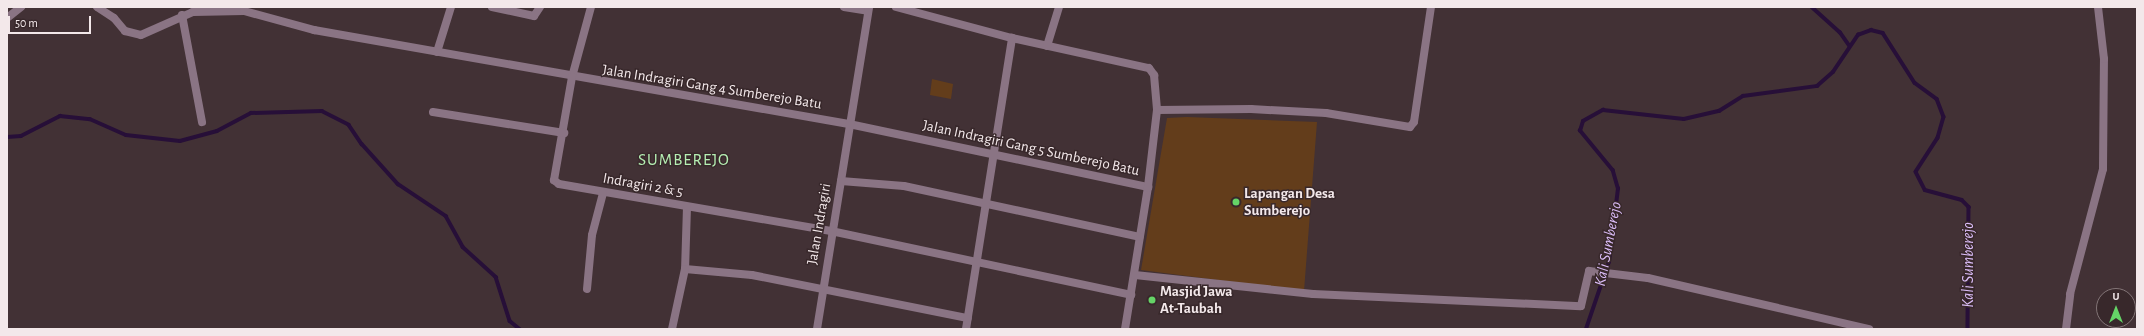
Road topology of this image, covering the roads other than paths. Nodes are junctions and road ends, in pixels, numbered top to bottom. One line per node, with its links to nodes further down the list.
1 (21, 7): 15 (street)
2 (97, 7): 14 (street)
3 (451, 7): 18 (street)
4 (492, 7): 5 (street)
5 (540, 7)
6 (590, 7): 19 (street, Indragiri 2 & 5)
7 (844, 7): 13 (street)
8 (896, 7): 16 (street)
9 (1059, 7): 17 (street)
10 (1432, 7): 20 (street)
11 (2098, 7): 45 (street)
12 (244, 9): 14 (street, Jalan Indragiri Gang 4 Sumberejo Batu); 18 (street, Jalan Indragiri Gang 4 Sumberejo Batu)
13 (868, 9): 23 (street, Jalan Indragiri)
14 (182, 15): 22 (street)
15 (7, 18)
16 (1012, 38): 17 (street); 25 (street)
17 (1047, 46): 20 (street)
18 (437, 52): 19 (street, Jalan Indragiri Gang 4 Sumberejo Batu)
19 (572, 77): 23 (street, Jalan Indragiri Gang 4 Sumberejo Batu); 24 (street, Indragiri 2 & 5)
20 (1157, 110): 27 (street)
21 (433, 112): 24 (street)
22 (202, 122)
23 (849, 124): 25 (street, Jalan Indragiri Gang 5 Sumberejo Batu); 26 (street, Jalan Indragiri)
24 (564, 133): 28 (street, Indragiri 2 & 5)
25 (992, 156): 27 (street, Jalan Indragiri Gang 5 Sumberejo Batu); 29 (street)
26 (840, 181): 29 (street); 31 (street, Jalan Indragiri)
27 (1148, 187): 32 (street, Jalan Indragiri Gang 5 Sumberejo Batu)
28 (603, 193): 30 (street, Indragiri 2 & 5); 36 (street)
29 (985, 203): 32 (street); 33 (street)
30 (687, 207): 31 (street, Indragiri 2 & 5); 34 (street)
31 (831, 231): 33 (street, Indragiri 2 & 5); 37 (street, Jalan Indragiri)
32 (1140, 238): 35 (street, Jalan Indragiri Gang 5 Sumberejo Batu)
33 (977, 265): 38 (street, Indragiri 2 & 5); 39 (street)
34 (685, 269): 37 (street); 40 (street)
35 (1135, 275): 38 (street, Jalan Indragiri Gang 5 Sumberejo Batu); 44 (street)
36 (587, 289)
37 (821, 289): 39 (street); 41 (street, Jalan Indragiri)
38 (1131, 295): 43 (street, Jalan Indragiri Gang 5 Sumberejo Batu)
39 (968, 318): 42 (street)
40 (672, 329)
41 (817, 329)
42 (966, 329)
43 (1125, 329)
44 (1870, 329)
45 (2066, 329)

